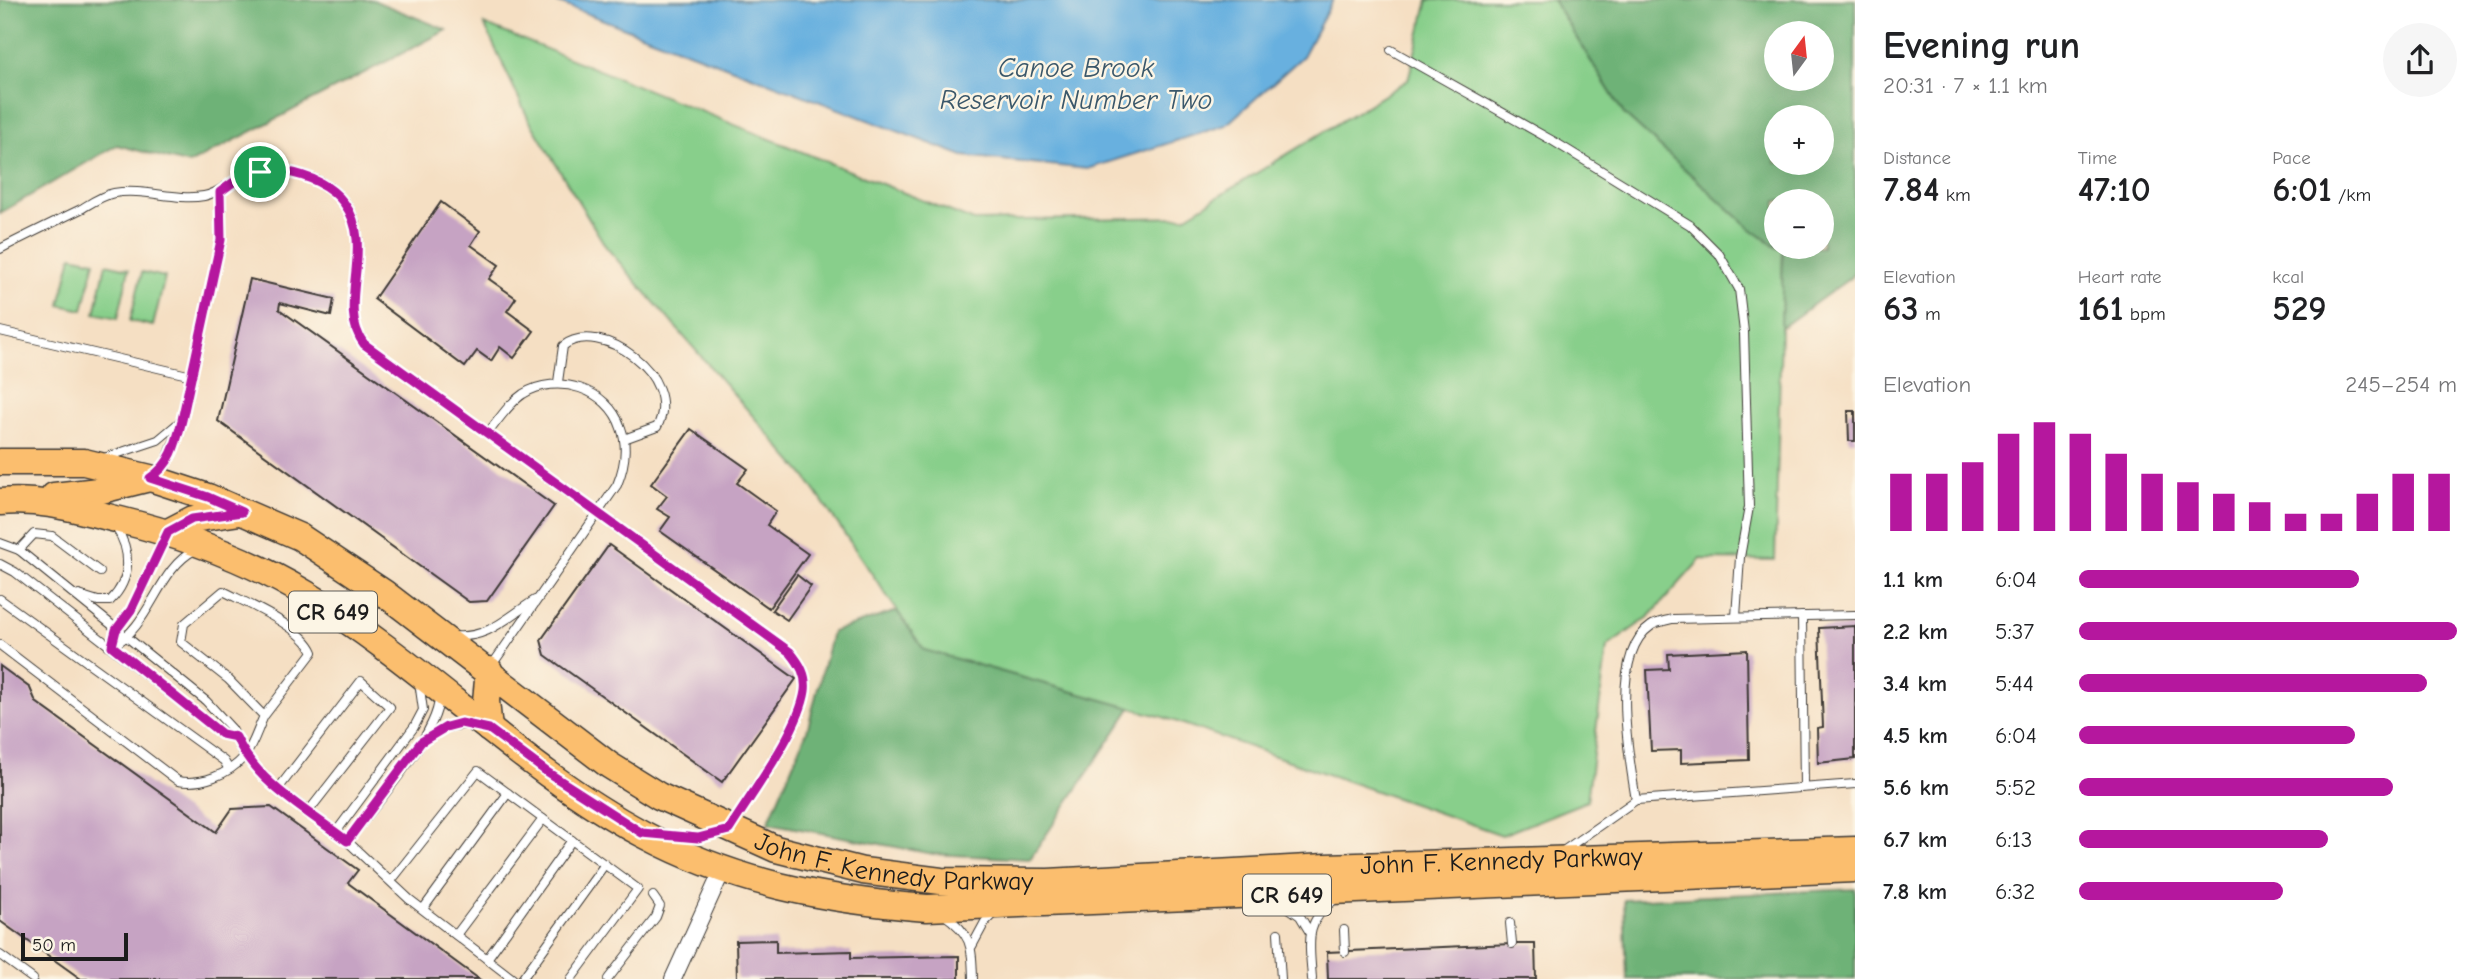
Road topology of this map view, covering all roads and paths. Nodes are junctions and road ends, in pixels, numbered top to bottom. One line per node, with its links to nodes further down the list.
1 (1391, 50): 28 (lane)
2 (220, 192): 3 (lane); 5 (lane); 8 (lane)
3 (0, 249)
4 (0, 331): 5 (lane)
5 (192, 376): 7 (lane)
6 (558, 382): 8 (lane); 9 (lane); 9 (lane)
7 (182, 420): 11 (lane); 12 (lane)
8 (487, 434): 15 (lane)
9 (624, 439): 15 (lane)
10 (0, 462): 11 (main road, John F. Kennedy Parkway / CR 649)
11 (84, 462): 12 (main road, John F. Kennedy Parkway / CR 649)
12 (150, 478): 13 (main road); 14 (main road, John F. Kennedy Parkway / CR 649)
13 (10, 501): 16 (main road, John F. Kennedy Parkway / CR 649)
14 (242, 512): 17 (main road); 30 (main road, John F. Kennedy Parkway / CR 649)
15 (597, 513): 24 (lane); 50 (lane)
16 (110, 517): 17 (main road, John F. Kennedy Parkway / CR 649); 23 (lane)
17 (168, 532): 20 (main road, John F. Kennedy Parkway / CR 649); 29 (lane)
18 (0, 542): 19 (lane)
19 (19, 550): 22 (lane); 23 (lane)
20 (217, 550): 31 (lane); 34 (main road, John F. Kennedy Parkway / CR 649)
21 (0, 564): 33 (lane)
22 (100, 572)
23 (73, 593): 29 (lane)
24 (540, 596): 30 (lane); 35 (lane)
25 (0, 599): 42 (lane)
26 (1855, 615): 27 (lane)
27 (1802, 616): 28 (lane); 44 (lane)
28 (1736, 617): 47 (lane)
29 (116, 630): 31 (lane); 33 (lane)
30 (435, 633): 35 (main road, John F. Kennedy Parkway / CR 649); 36 (main road)
31 (127, 639): 33 (lane); 39 (lane)
32 (0, 645): 42 (lane)
33 (112, 646): 39 (lane)
34 (414, 670): 36 (main road, John F. Kennedy Parkway / CR 649); 51 (lane)
35 (489, 670): 38 (main road); 50 (main road, John F. Kennedy Parkway / CR 649)
36 (439, 690): 38 (main road, John F. Kennedy Parkway / CR 649); 40 (lane)
37 (264, 716): 37 (lane); 41 (lane)
38 (489, 729): 40 (lane); 52 (main road, John F. Kennedy Parkway / CR 649)
39 (236, 737): 41 (lane)
40 (421, 742): 54 (lane)
41 (245, 756): 42 (lane); 45 (lane)
42 (228, 768)
43 (1855, 784): 44 (lane)
44 (1804, 787): 47 (lane)
45 (278, 789): 48 (lane); 48 (lane)
46 (508, 793): 49 (lane); 61 (lane); 67 (lane)
47 (1636, 800): 57 (lane)
48 (308, 812): 51 (lane)
49 (543, 819): 53 (lane); 72 (lane)
50 (729, 830): 52 (main road); 55 (main road, John F. Kennedy Parkway / CR 649)
51 (336, 832): 54 (lane)
52 (642, 833): 60 (main road, John F. Kennedy Parkway / CR 649)
53 (572, 840): 58 (lane); 77 (lane)
54 (347, 841): 61 (lane)
55 (776, 849): 57 (main road, John F. Kennedy Parkway / CR 649); 60 (main road)
56 (1855, 850): 57 (main road, John F. Kennedy Parkway / CR 649)
57 (1548, 861)
58 (605, 864): 80 (lane); 81 (lane)
59 (1855, 869): 62 (main road, John F. Kennedy Parkway / CR 649)
60 (722, 870): 66 (main road, John F. Kennedy Parkway / CR 649); 83 (street)
61 (391, 881): 67 (lane)
62 (1350, 892): 64 (main road, John F. Kennedy Parkway / CR 649); 69 (lane)
63 (653, 896): 82 (lane)
64 (1262, 896): 65 (main road, John F. Kennedy Parkway / CR 649); 69 (lane)
65 (1002, 906): 66 (main road, John F. Kennedy Parkway / CR 649); 74 (lane)
66 (935, 908): 74 (lane)
67 (423, 909): 72 (lane)
68 (1510, 923): 73 (lane)
69 (1310, 930): 86 (lane)
70 (1344, 930): 75 (lane)
71 (1278, 933): 85 (lane)
72 (456, 935): 77 (lane)
73 (1511, 944)
74 (972, 946): 84 (lane)
75 (1345, 952)
76 (0, 955): 78 (lane)
77 (487, 959): 79 (lane)
78 (33, 979)
79 (513, 979)
80 (522, 979)
81 (571, 979)
82 (608, 979)
83 (673, 979)
84 (973, 979)
85 (1281, 979)
86 (1312, 979)

